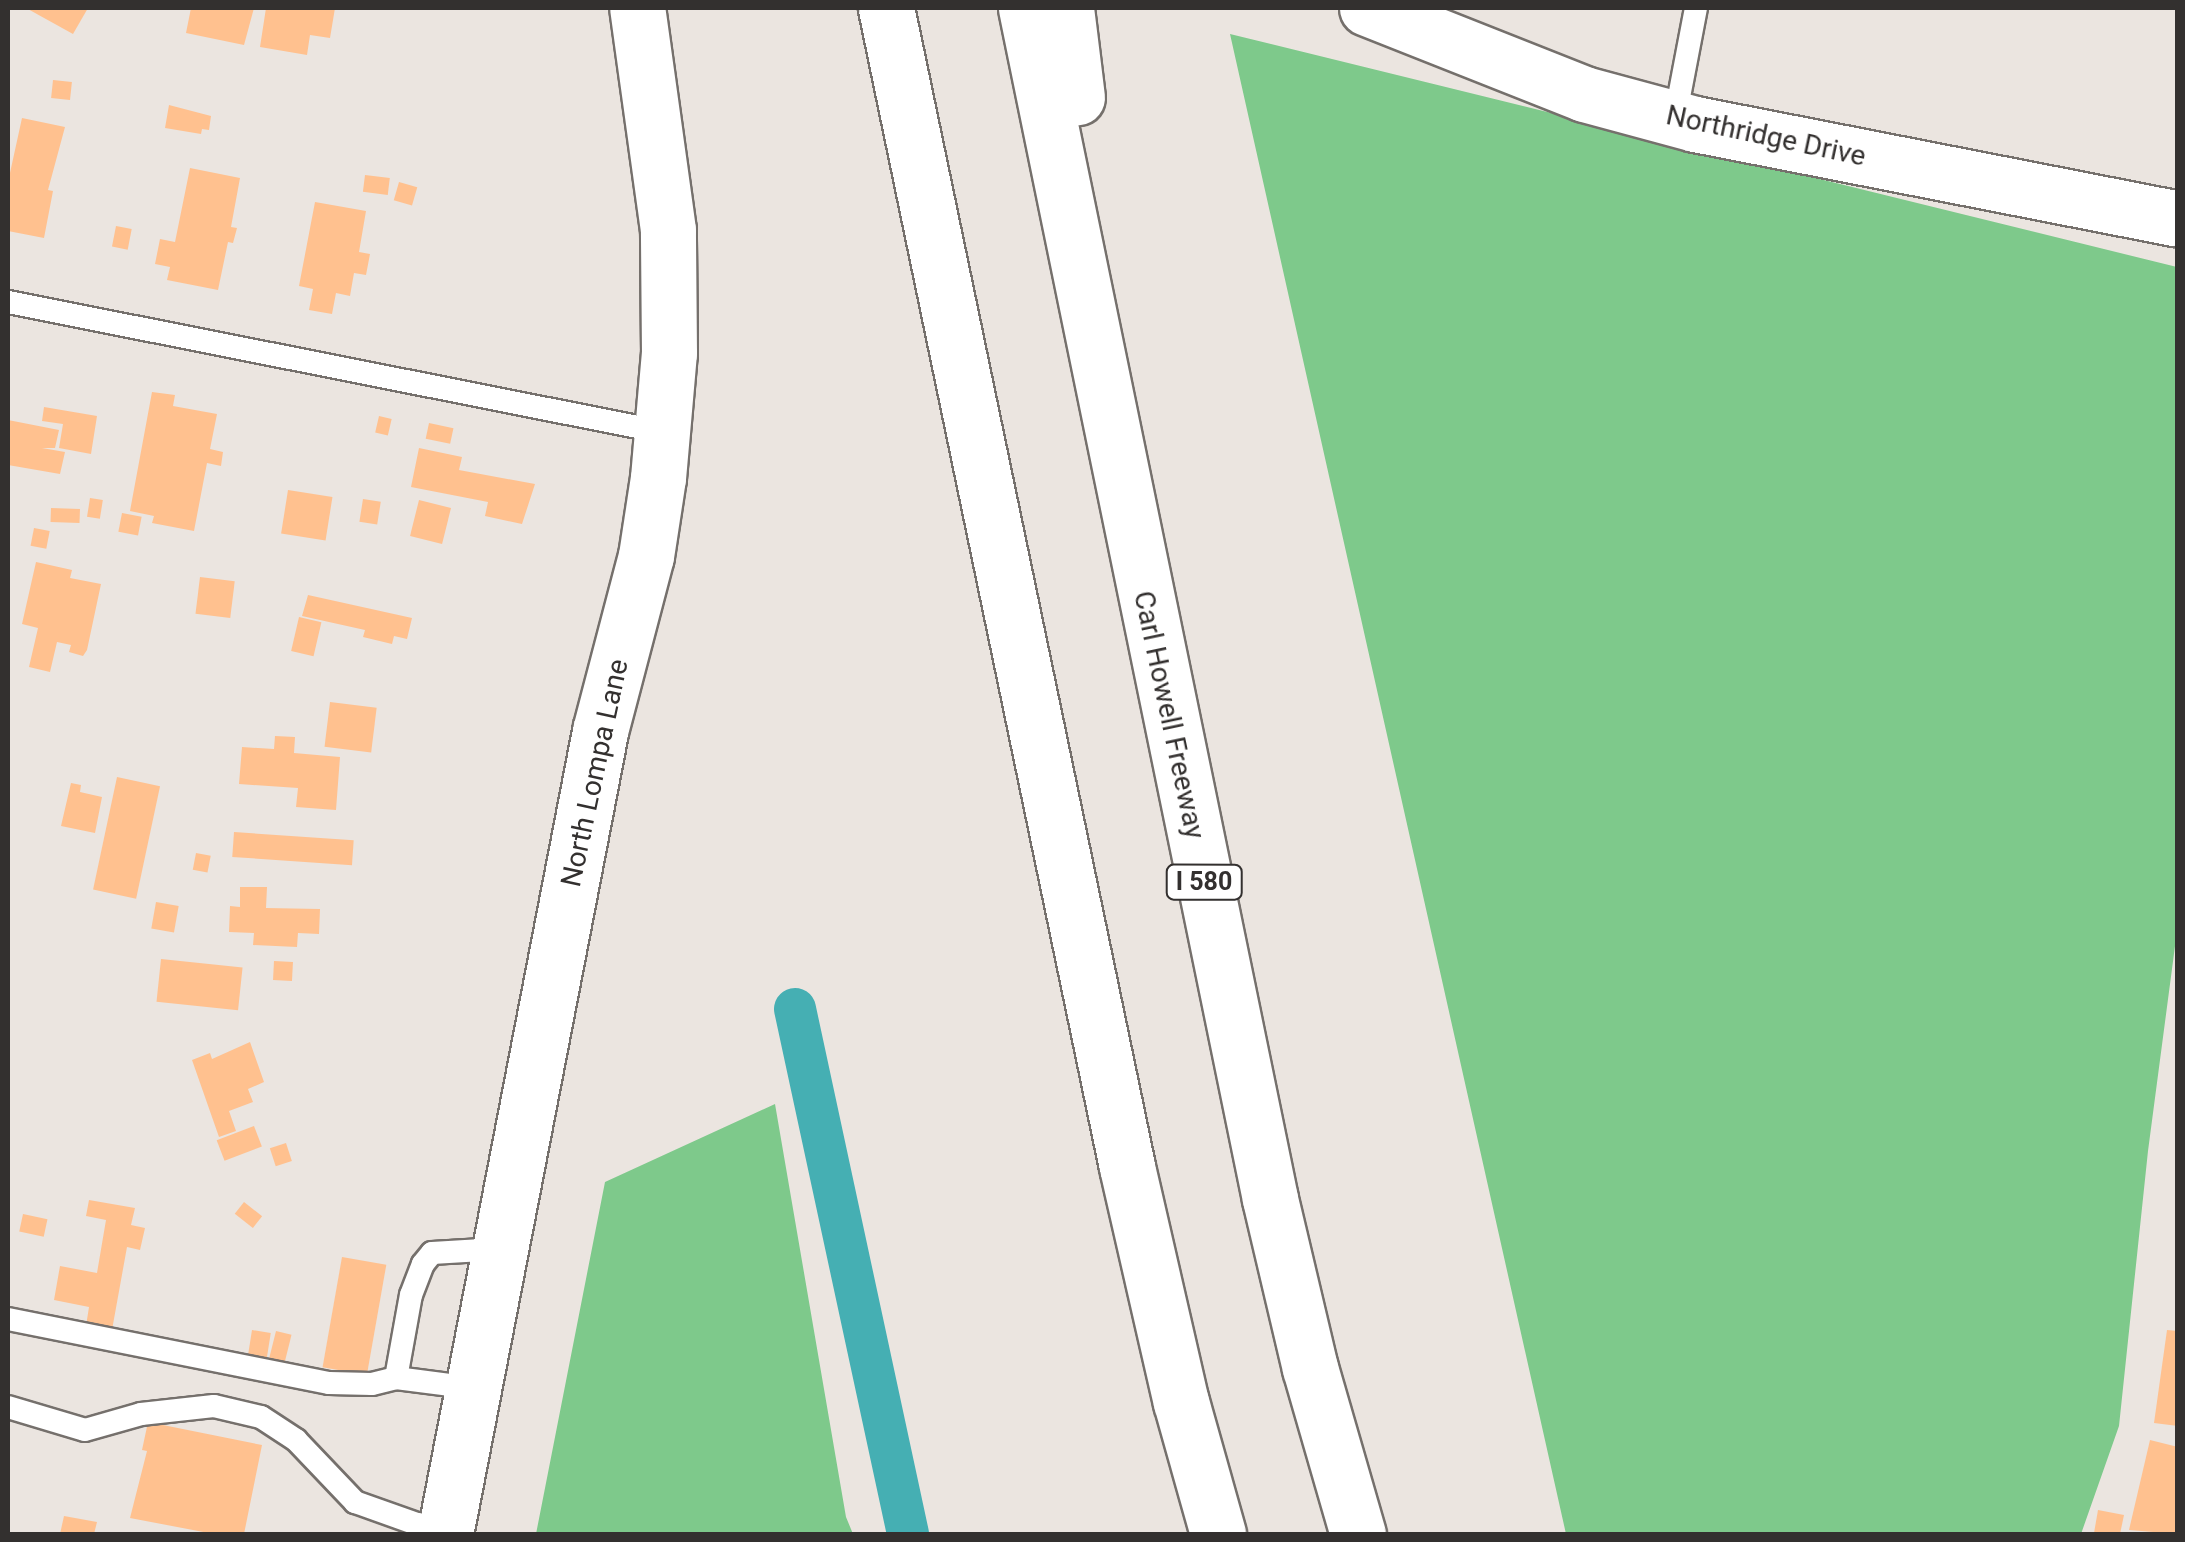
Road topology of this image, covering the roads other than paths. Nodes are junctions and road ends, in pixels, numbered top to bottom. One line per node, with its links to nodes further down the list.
1 (637, 8): 11 (main road, North Lompa Lane)
2 (1026, 8): 7 (main road)
3 (1066, 8): 7 (main road)
4 (1367, 8): 8 (main road, Northridge Drive)
5 (1696, 8): 8 (lane)
6 (892, 34): 18 (main road)
7 (1060, 92): 19 (main road, Carl Howell Freeway / I 580)
8 (1675, 118): 9 (main road, Northridge Drive)
9 (2178, 219)
10 (8, 302): 11 (lane)
11 (663, 432): 12 (main road, North Lompa Lane)
12 (499, 1249): 14 (lane); 15 (main road, North Lompa Lane)
13 (8, 1319): 14 (lane)
14 (396, 1378): 15 (lane)
15 (474, 1388): 17 (main road, North Lompa Lane)
16 (8, 1407): 17 (lane)
17 (445, 1531)
18 (1218, 1534)
19 (1358, 1534)

